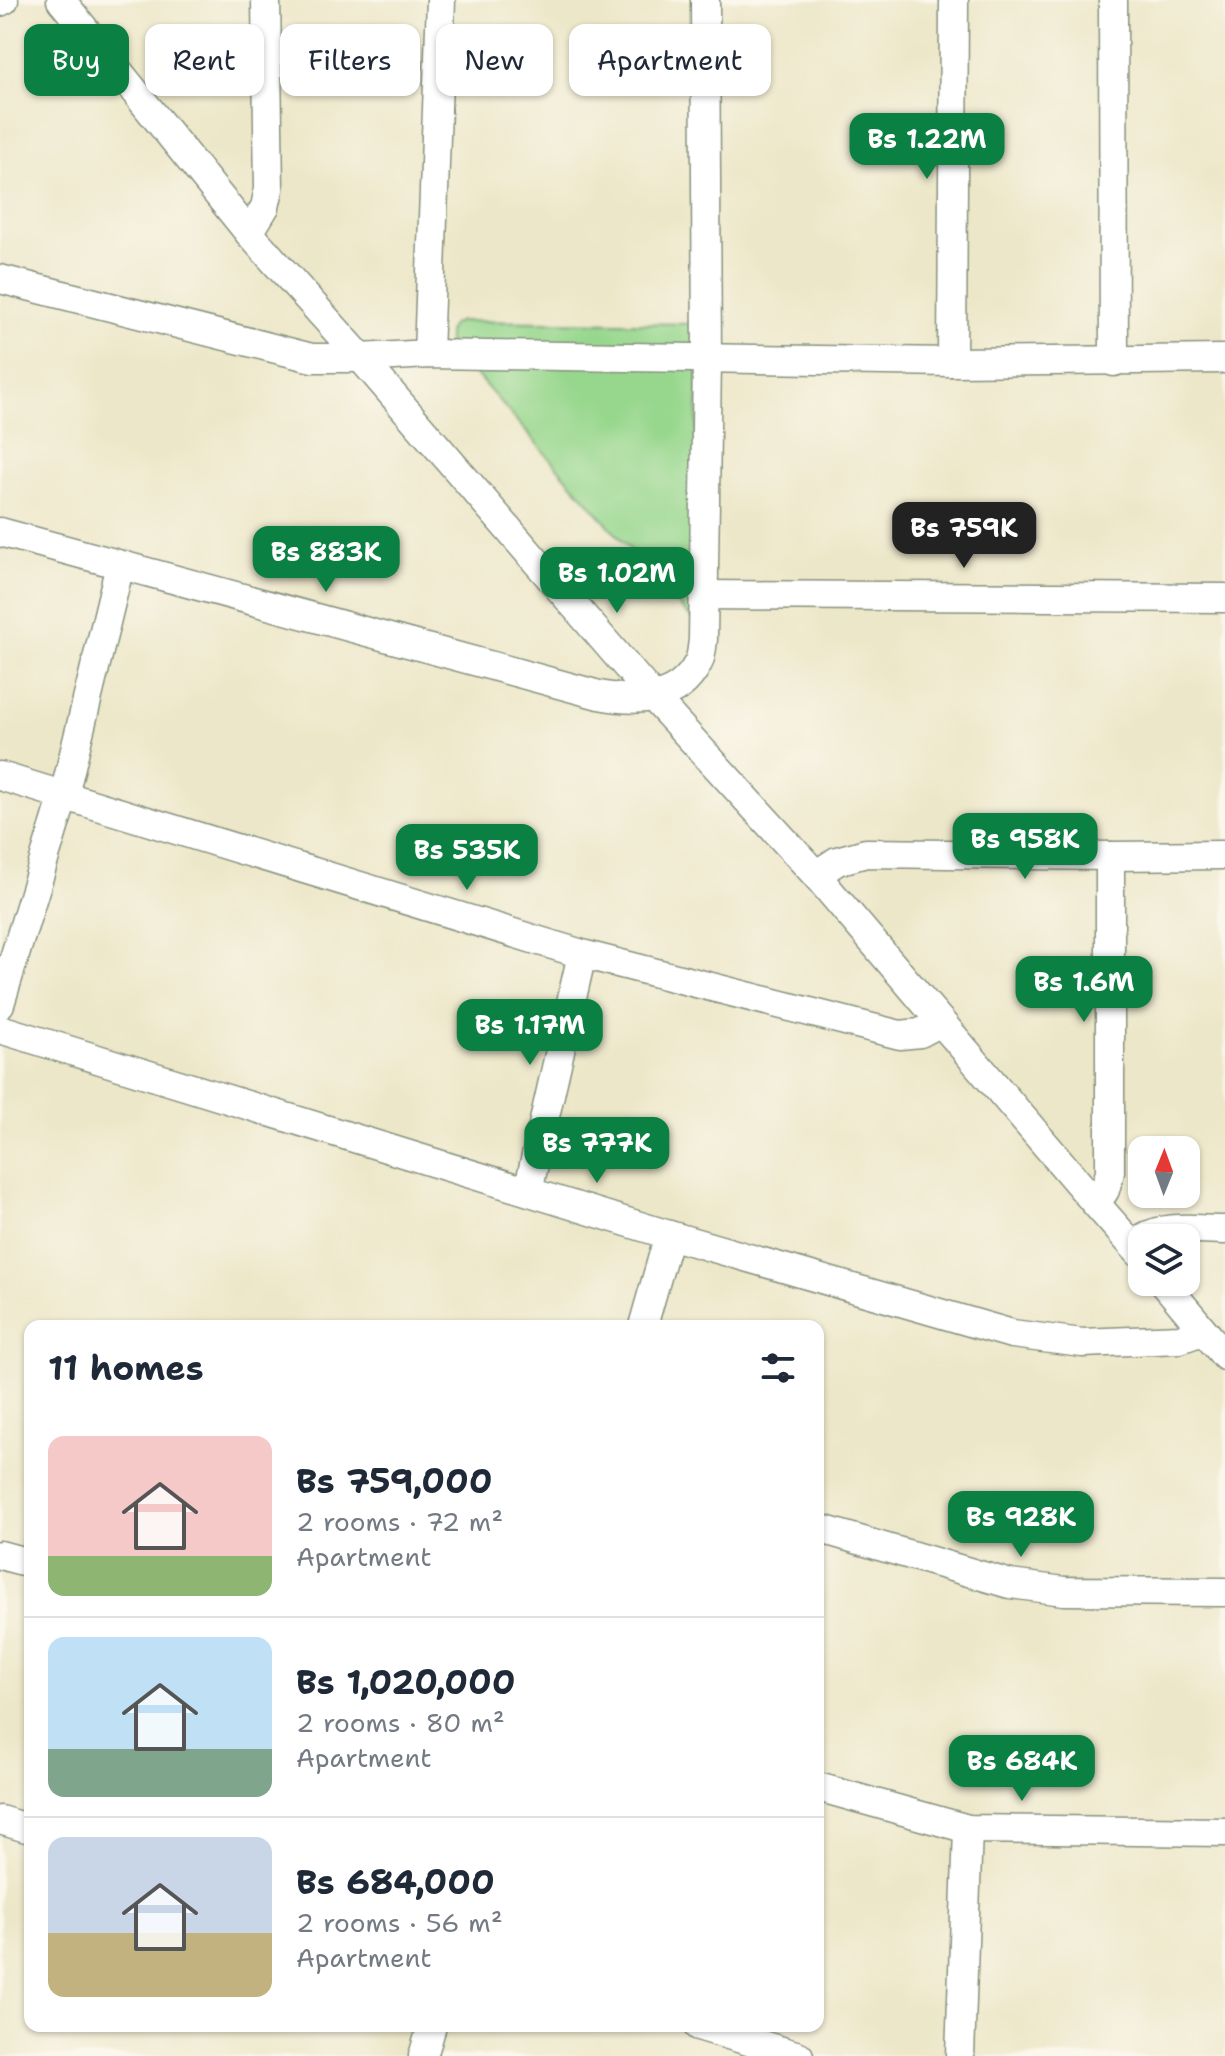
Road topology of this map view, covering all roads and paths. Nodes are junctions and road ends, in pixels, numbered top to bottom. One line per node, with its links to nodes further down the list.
1 (61, 0): 7 (street)
2 (266, 0): 7 (street)
3 (441, 0): 9 (street)
4 (705, 0): 11 (street)
5 (954, 0): 13 (street)
6 (1113, 0): 14 (street)
7 (249, 233): 10 (street)
8 (0, 279): 10 (street)
9 (428, 354): 10 (street); 11 (street)
10 (361, 358): 19 (street)
11 (707, 359): 13 (street); 17 (street)
12 (1225, 359): 14 (street)
13 (952, 362): 14 (street)
14 (1114, 362)
15 (0, 532): 16 (street)
16 (120, 565): 19 (street); 21 (street)
17 (703, 595): 18 (street); 19 (street)
18 (1225, 598)
19 (653, 697): 24 (street)
20 (0, 776): 21 (street)
21 (64, 795): 25 (street); 26 (street)
22 (1225, 855): 23 (street)
23 (1110, 856): 24 (street); 30 (street)
24 (816, 875): 27 (street)
25 (582, 954): 27 (street); 29 (street)
26 (0, 1004)
27 (941, 1022): 30 (street)
28 (0, 1029): 29 (street)
29 (528, 1191): 34 (street)
30 (1096, 1204): 33 (street)
31 (1200, 1230): 32 (street)
32 (1225, 1230)
33 (1128, 1233)
34 (669, 1235): 36 (street); 37 (street)
35 (1174, 1296): 37 (street)
36 (645, 1320)
37 (1202, 1331): 38 (street)
38 (1225, 1356)
39 (824, 1530): 42 (street)
40 (0, 1555): 41 (street)
41 (24, 1561)
42 (1225, 1592)
43 (824, 1789): 46 (street)
44 (0, 1820): 45 (street)
45 (24, 1827)
46 (968, 1829): 47 (street); 52 (street)
47 (1225, 1832)
48 (430, 2032): 50 (street)
49 (718, 2032): 51 (street)
50 (423, 2056)
51 (799, 2056)
52 (960, 2056)

